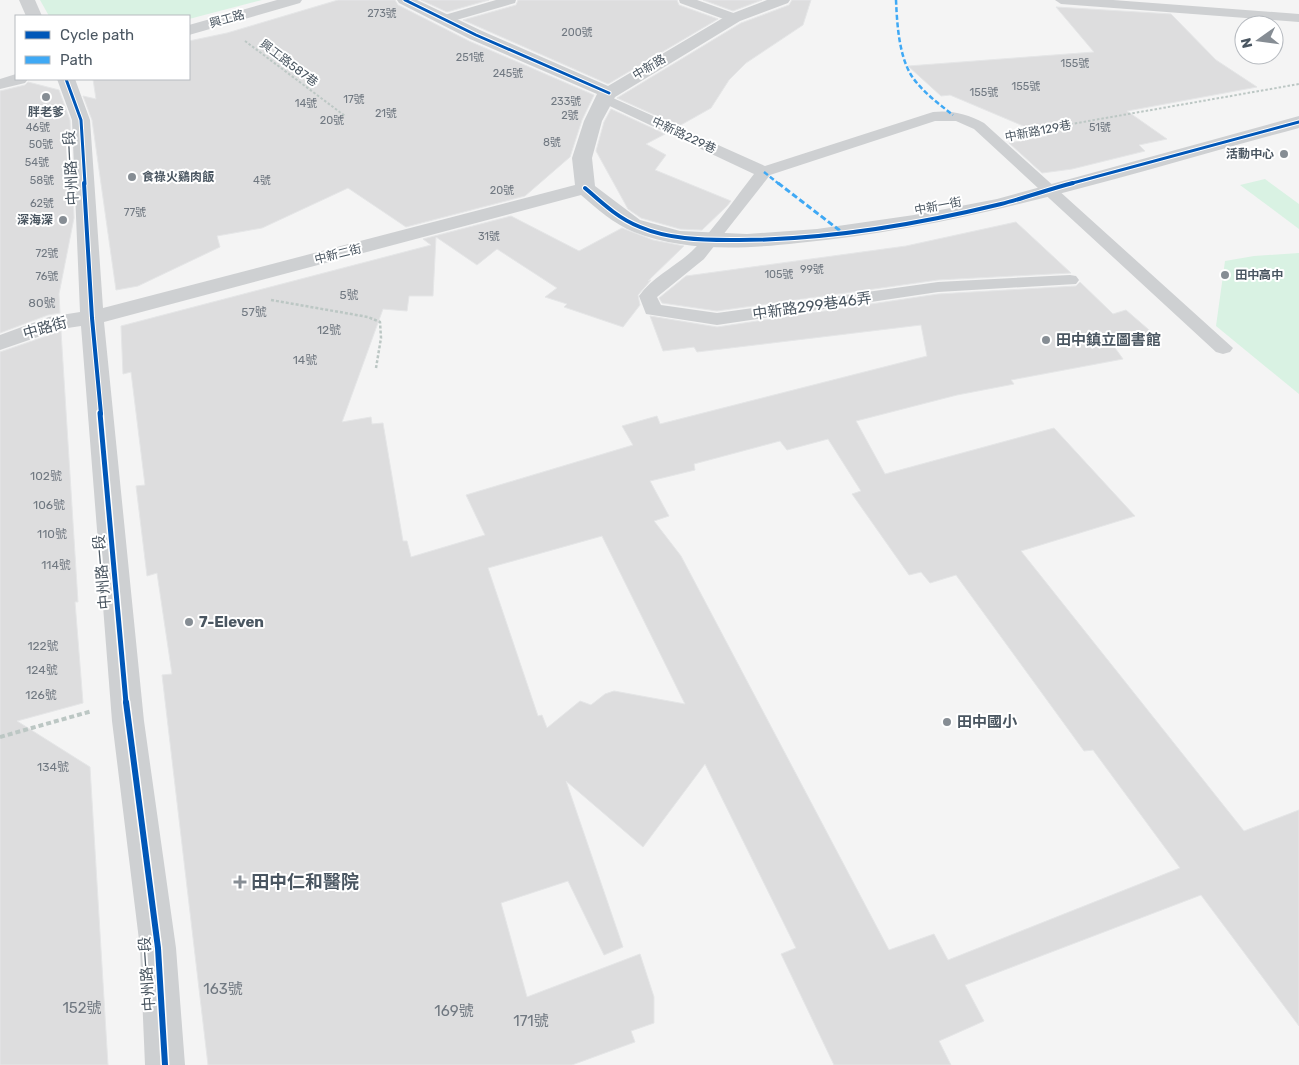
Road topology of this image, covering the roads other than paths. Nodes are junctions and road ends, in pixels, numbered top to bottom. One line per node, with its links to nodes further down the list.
1 (26, 0): 8 (street)
2 (294, 0): 12 (street, 興工路)
3 (405, 0): 11 (street)
4 (510, 0): 11 (lane)
5 (685, 0): 9 (lane)
6 (782, 0): 9 (street, 中新路)
7 (1061, 0): 10 (lane)
8 (34, 15)
9 (734, 18): 16 (street, 中新路)
10 (1299, 18)
11 (446, 19): 16 (street)
12 (190, 30)
13 (15, 80): 15 (street)
14 (66, 80): 23 (street, 中州路一段)
15 (0, 84)
16 (606, 96): 18 (lane, 中新路229巷); 19 (street)
17 (1299, 122): 20 (street, 中新一街)
18 (764, 172): 20 (lane, 中新路129巷); 21 (lane)
19 (585, 188): 21 (street, 中新一街); 23 (street, 中新二街)
20 (1050, 190): 21 (street, 中新一街); 25 (lane, 中新路129巷)
21 (710, 240): 22 (lane, 中新路299巷46弄)
22 (1070, 280)
23 (92, 318): 24 (street, 中路街); 26 (street, 中州路一段)
24 (0, 343)
25 (1223, 348)
26 (164, 1065)

